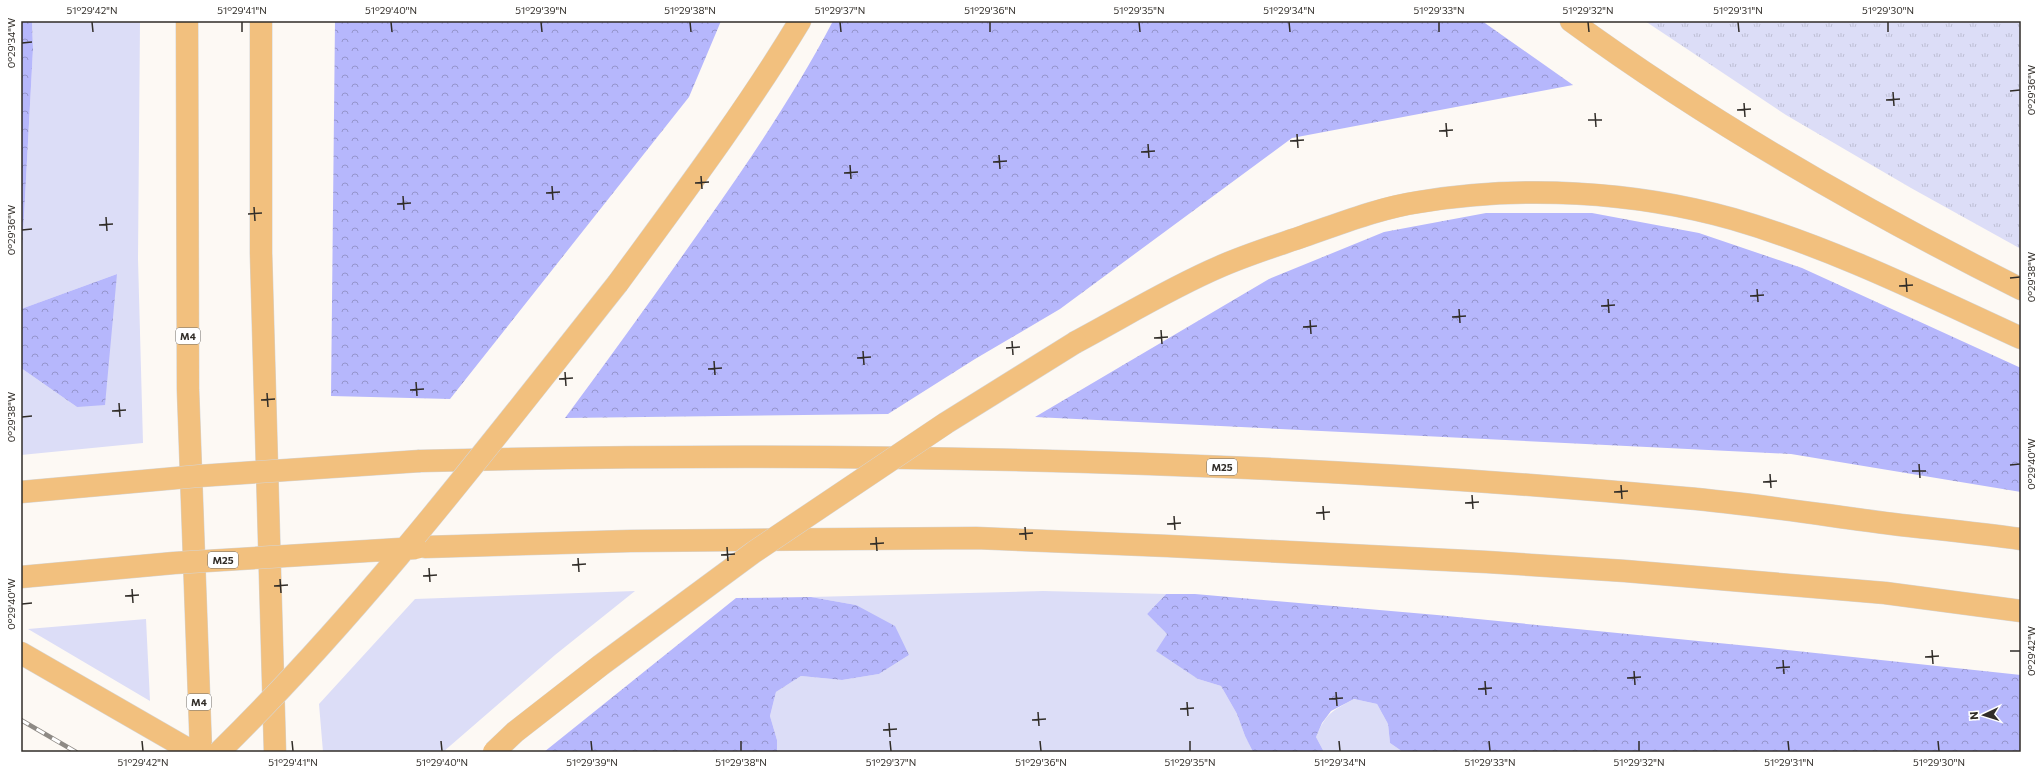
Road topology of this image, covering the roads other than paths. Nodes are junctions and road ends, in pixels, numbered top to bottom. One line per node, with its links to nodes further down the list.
1 (187, 21): 13 (highway, M4)
2 (261, 21): 15 (highway)
3 (800, 21): 14 (highway, bridge)
4 (1571, 21): 5 (highway)
5 (2021, 289)
6 (2021, 338): 16 (highway, bridge)
7 (21, 492): 8 (highway, M25, bridge)
8 (2021, 539)
9 (21, 577): 10 (highway, M25, bridge)
10 (2021, 611)
11 (21, 653): 12 (highway)
12 (193, 752)
13 (201, 752)
14 (219, 752)
15 (275, 752)
16 (494, 752)

